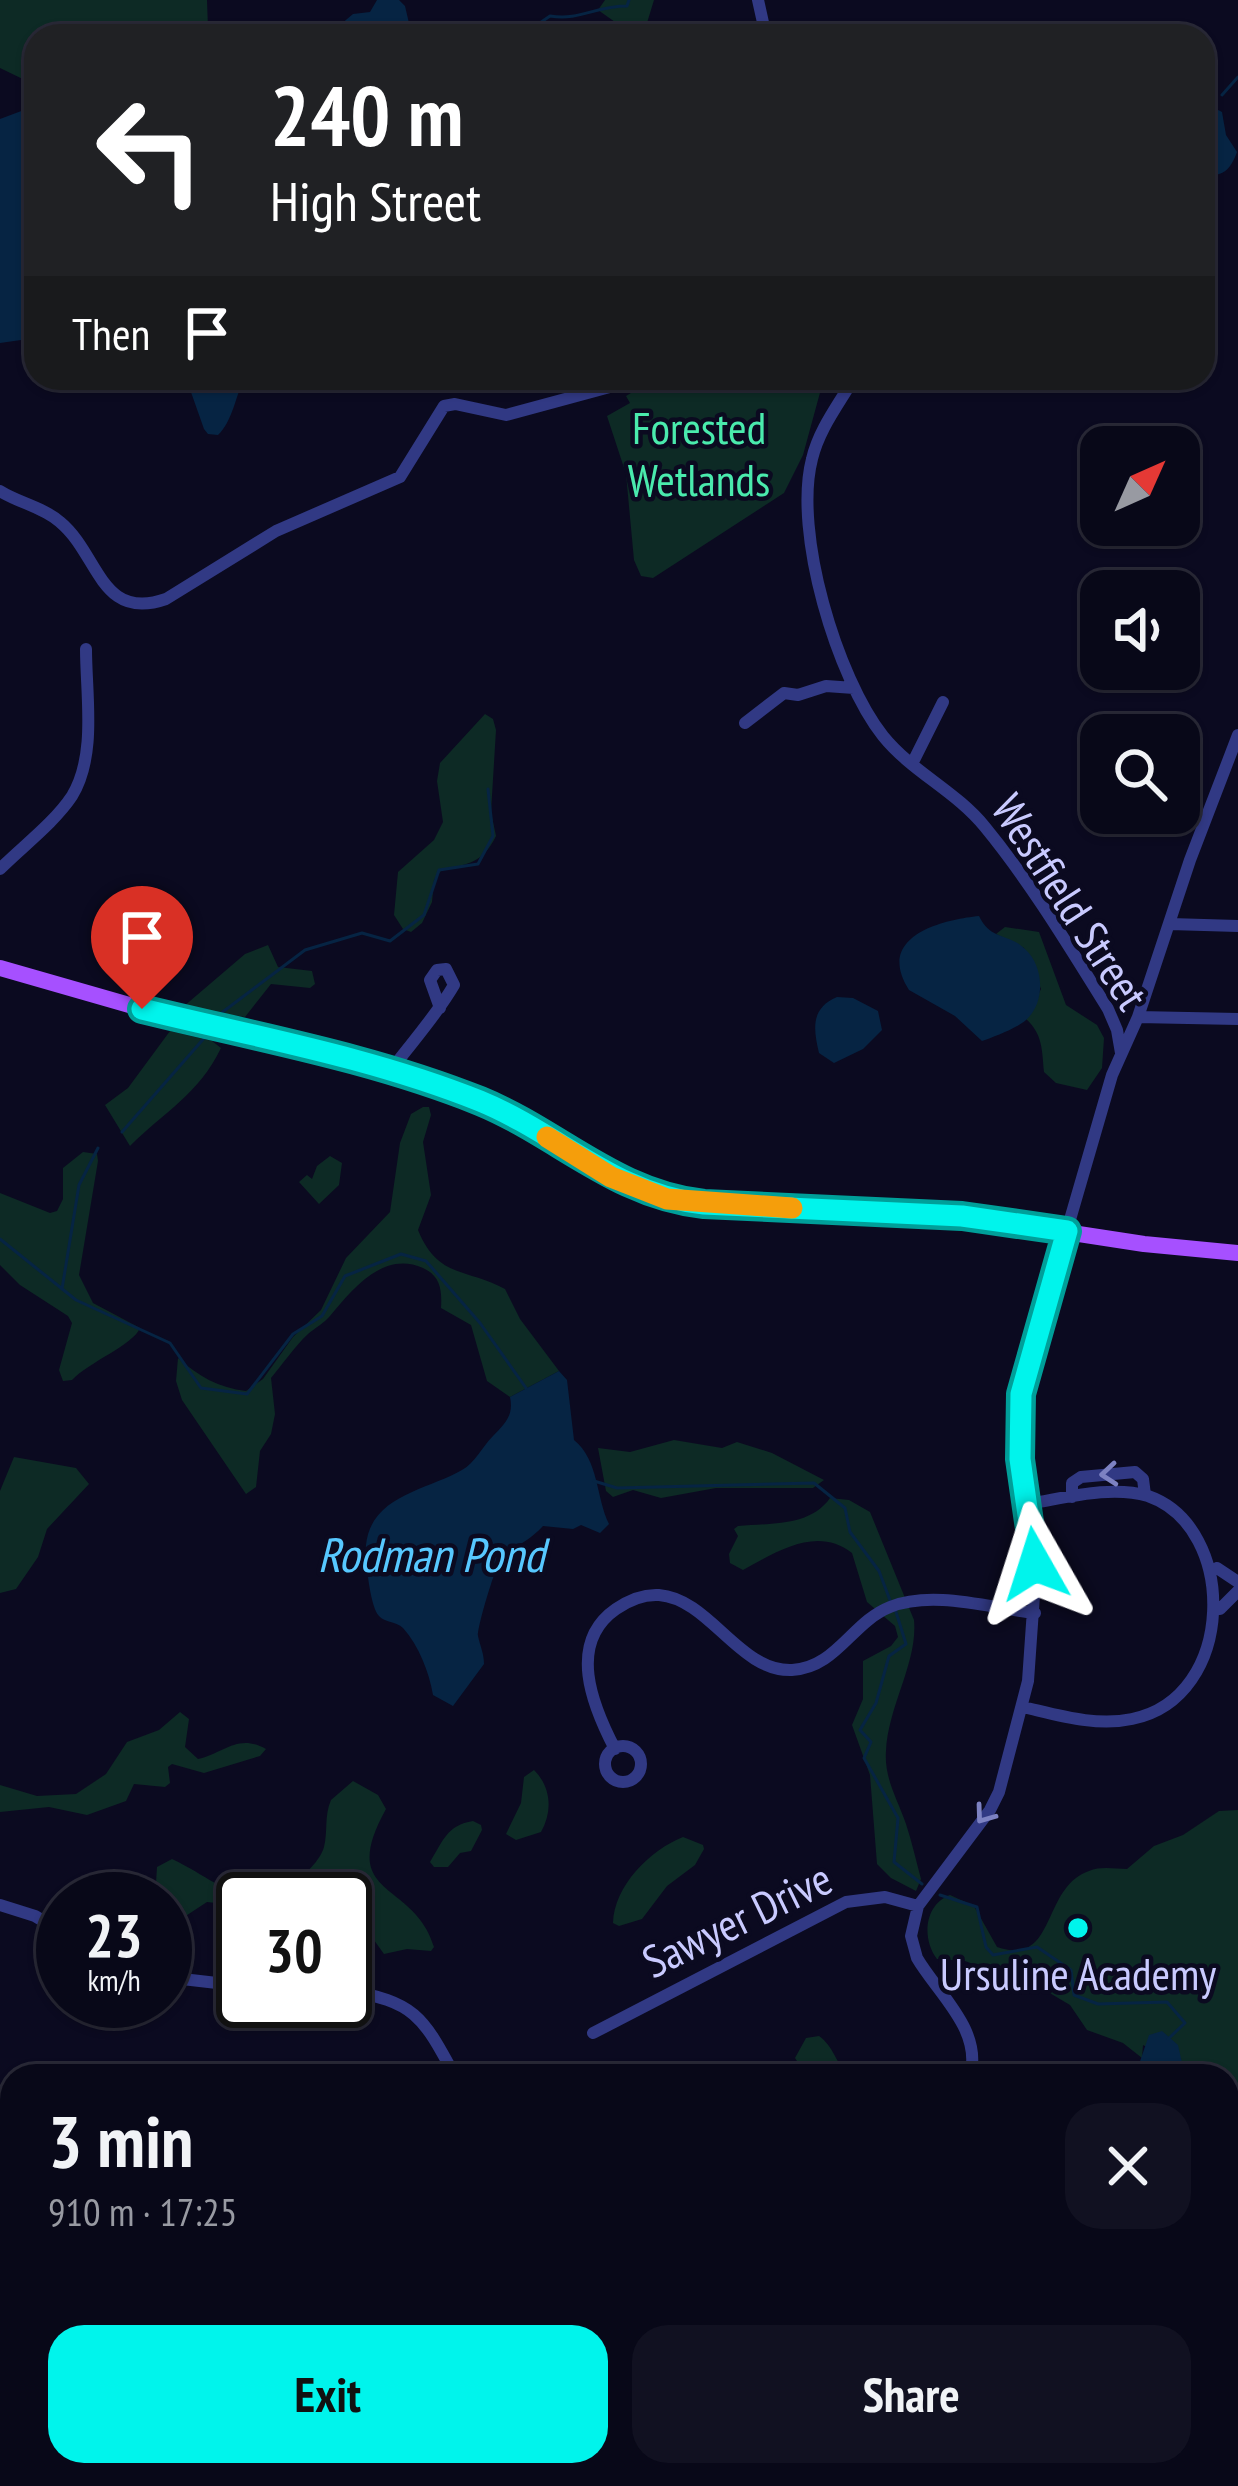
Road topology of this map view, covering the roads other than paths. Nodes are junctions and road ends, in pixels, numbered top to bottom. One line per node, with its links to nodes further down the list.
1 (600, 390): 3 (street)
2 (848, 390): 5 (street, Westfield Street)
3 (0, 491)
4 (86, 649): 10 (street)
5 (854, 688): 7 (street); 9 (street, Westfield Street)
6 (943, 702): 9 (street)
7 (745, 723)
8 (1238, 735): 11 (street)
9 (911, 764): 19 (street, Westfield Street)
10 (0, 869)
11 (1170, 924): 12 (street); 17 (street)
12 (1238, 926)
13 (0, 957): 15 (main road)
14 (0, 968): 15 (main road)
15 (79, 989): 20 (main road)
16 (440, 1008): 20 (street)
17 (1138, 1017): 18 (street); 19 (street)
18 (1238, 1019)
19 (1121, 1054): 21 (street, Westfield Street)
20 (391, 1070): 21 (main road)
21 (1067, 1231): 22 (main road); 23 (street, Westfield Street)
22 (1238, 1253)
23 (1028, 1504): 24 (street); 27 (street)
24 (1216, 1567): 25 (street); 26 (street)
25 (1238, 1586): 26 (street)
26 (1219, 1610): 28 (street)
27 (1035, 1613): 28 (street); 29 (street)
28 (1022, 1706): 31 (street, one-way to 31)
29 (615, 1749)
30 (0, 1905): 32 (street)
31 (918, 1906): 34 (street, Sawyer Drive); 36 (street)
32 (36, 1917)
33 (372, 1995): 35 (street)
34 (593, 2033)
35 (447, 2064)
36 (972, 2064)

